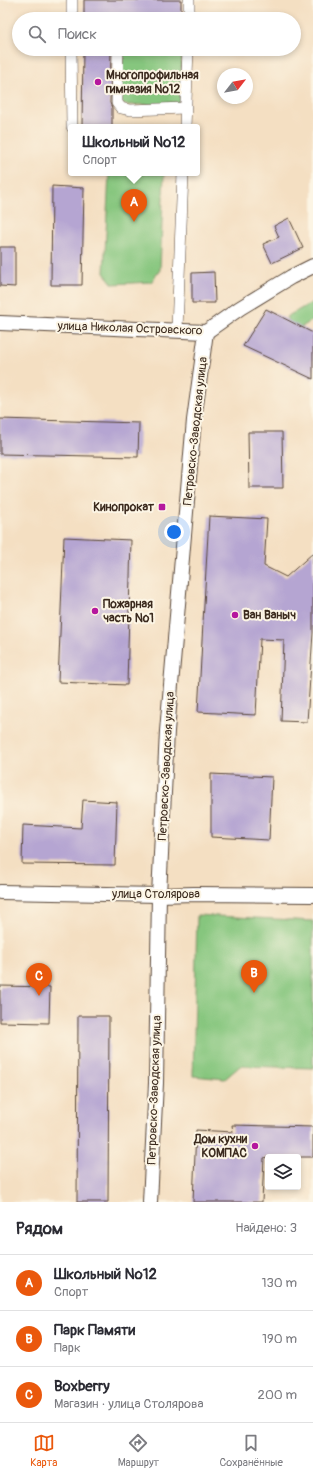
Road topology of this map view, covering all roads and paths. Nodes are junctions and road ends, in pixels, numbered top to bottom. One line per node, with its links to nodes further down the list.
1 (72, 0): 3 (street)
2 (189, 0): 4 (street)
3 (72, 12)
4 (189, 12)
5 (71, 56): 9 (street)
6 (118, 56): 8 (street)
7 (188, 56): 8 (street)
8 (186, 108): 10 (street)
9 (72, 124)
10 (185, 124)
11 (183, 176): 14 (street)
12 (313, 266): 15 (street, улица Николая Островского)
13 (0, 323): 14 (street, улица Николая Островского)
14 (177, 330): 15 (street, улица Николая Островского)
15 (206, 332): 17 (street, Петровско-Заводская улица)
16 (0, 892): 17 (street, улица Столярова)
17 (159, 895): 18 (street, улица Столярова); 19 (street, Петровско-Заводская улица)
18 (313, 895)
19 (150, 1202)

